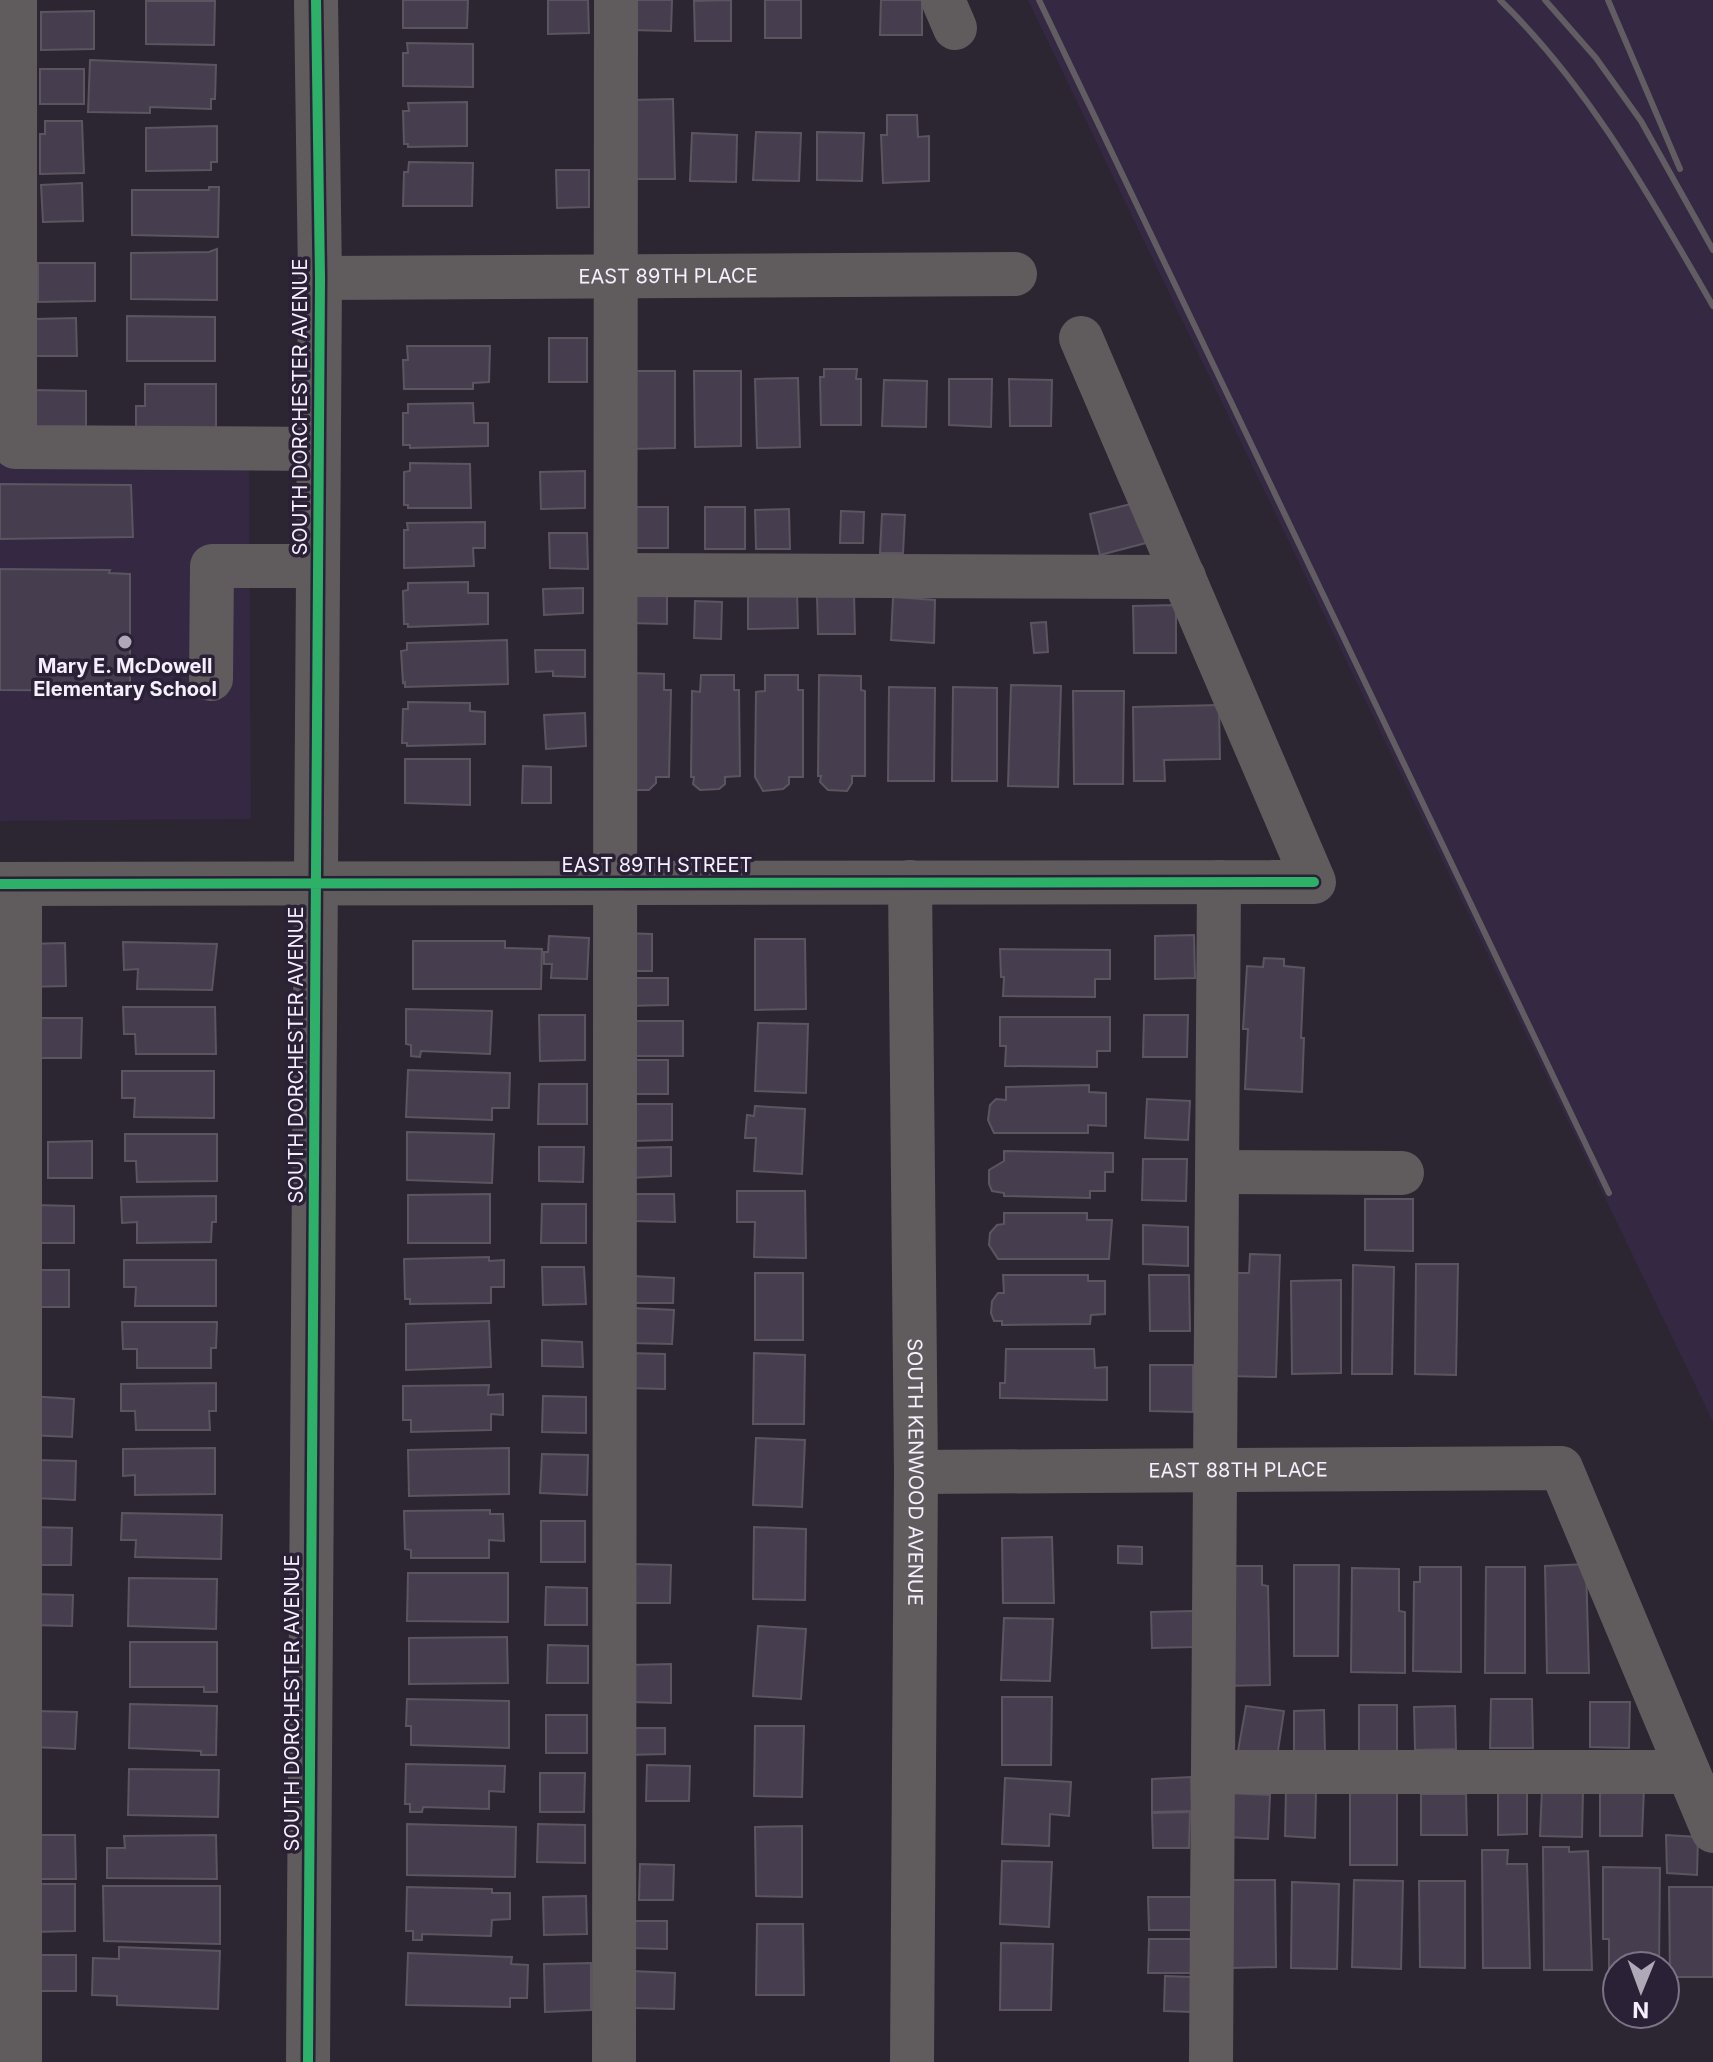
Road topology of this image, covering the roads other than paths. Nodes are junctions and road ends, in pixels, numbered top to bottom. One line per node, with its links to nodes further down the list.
1 (15, 0): 8 (street)
2 (316, 0): 6 (street, SOUTH DORCHESTER AVENUE)
3 (616, 0): 5 (street)
4 (1015, 274): 5 (street, EAST 89TH PLACE)
5 (617, 275): 6 (street, EAST 89TH PLACE); 10 (street)
6 (320, 278): 8 (street, SOUTH DORCHESTER AVENUE)
7 (1081, 338): 11 (street)
8 (318, 449): 9 (street, SOUTH DORCHESTER AVENUE)
9 (317, 566): 12 (street); 15 (street, SOUTH DORCHESTER AVENUE)
10 (616, 575): 11 (street); 16 (street)
11 (1184, 577): 14 (street, EAST 89TH STREET)
12 (211, 679)
13 (910, 882): 14 (street, EAST 89TH STREET); 16 (street, EAST 89TH STREET); 21 (street, SOUTH KENWOOD AVENUE)
14 (1219, 882): 18 (street)
15 (314, 883): 16 (street, EAST 89TH STREET); 17 (street, EAST 89TH STREET); 26 (street, SOUTH DORCHESTER AVENUE)
16 (614, 883): 27 (street)
17 (10, 884): 25 (street)
18 (1217, 1172): 19 (street); 20 (street)
19 (1402, 1173)
20 (1215, 1470): 21 (street, EAST 88TH PLACE); 22 (street); 23 (street, EAST 88TH PLACE)
21 (916, 1472): 28 (street, SOUTH KENWOOD AVENUE)
22 (1213, 1772): 23 (street); 29 (street)
23 (1688, 1772): 24 (street)
24 (1713, 1831)
25 (20, 2062)
26 (308, 2062)
27 (614, 2062)
28 (912, 2062)
29 (1211, 2062)

